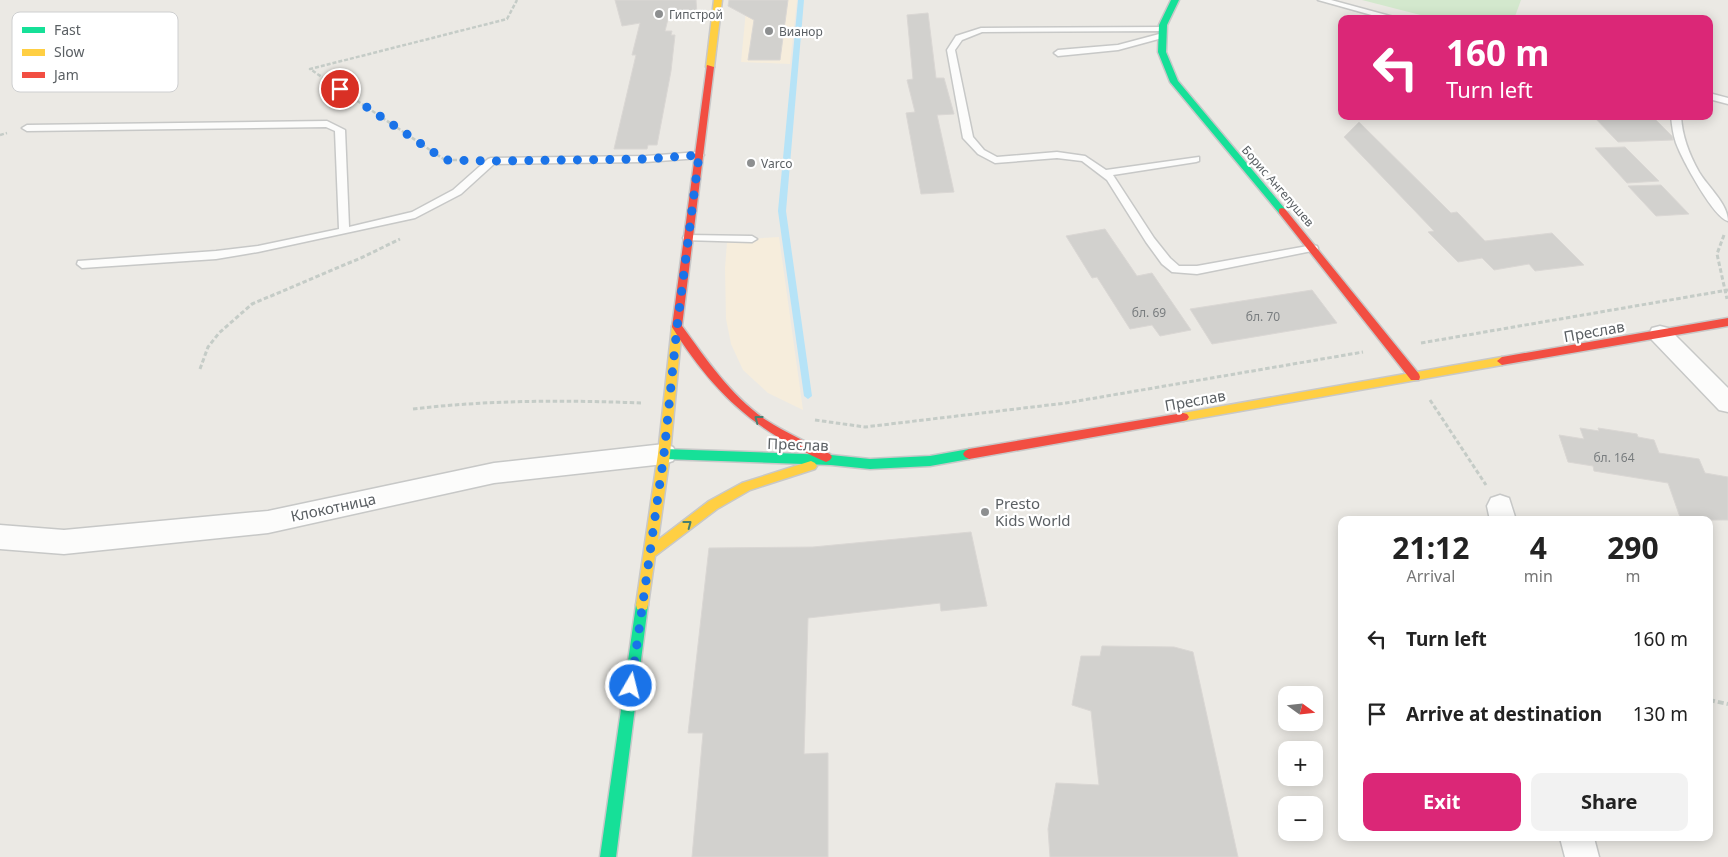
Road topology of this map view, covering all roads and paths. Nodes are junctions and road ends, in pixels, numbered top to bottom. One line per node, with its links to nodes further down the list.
1 (517, 0): 14 (path)
2 (718, 0): 12 (street)
3 (1175, 0): 6 (street, Борис Ангелушев)
4 (1322, 0): 5 (lane)
5 (1381, 15)
6 (1163, 32): 7 (lane); 15 (lane); 22 (street, Борис Ангелушев)
7 (1058, 54)
8 (1713, 97): 9 (lane)
9 (1728, 101)
10 (1677, 120): 16 (lane)
11 (27, 128): 17 (lane)
12 (699, 155): 14 (lane); 20 (street)
13 (1196, 159): 15 (lane)
14 (491, 161): 17 (lane)
15 (1103, 173): 22 (lane)
16 (1728, 218)
17 (344, 231): 23 (lane)
18 (1724, 234): 24 (path)
19 (402, 237): 30 (path)
20 (688, 238): 21 (lane); 27 (street)
21 (752, 239)
22 (1313, 248): 29 (street, Борис Ангелушев)
23 (82, 264)
24 (1726, 290): 25 (path); 29 (path)
25 (1728, 305)
26 (1728, 322): 28 (street, Преслав)
27 (677, 327): 33 (street); 37 (street, one-way to 27)
28 (1660, 334): 31 (street, Преслав); 32 (street)
29 (1391, 348): 31 (street, Борис Ангелушев); 35 (path)
30 (200, 369)
31 (1415, 377): 37 (street, Преслав); 38 (path)
32 (1728, 403)
33 (669, 404): 34 (path); 36 (street)
34 (413, 409)
35 (811, 419)
36 (664, 454): 37 (street, Преслав); 39 (street, Клокотница); 40 (street)
37 (831, 460): 40 (street, one-way to 37)
38 (1501, 513)
39 (0, 537)
40 (649, 554): 44 (street)
41 (1713, 701): 42 (path)
42 (1728, 704)
43 (1578, 841): 45 (street)
44 (608, 857)
45 (1582, 857)

